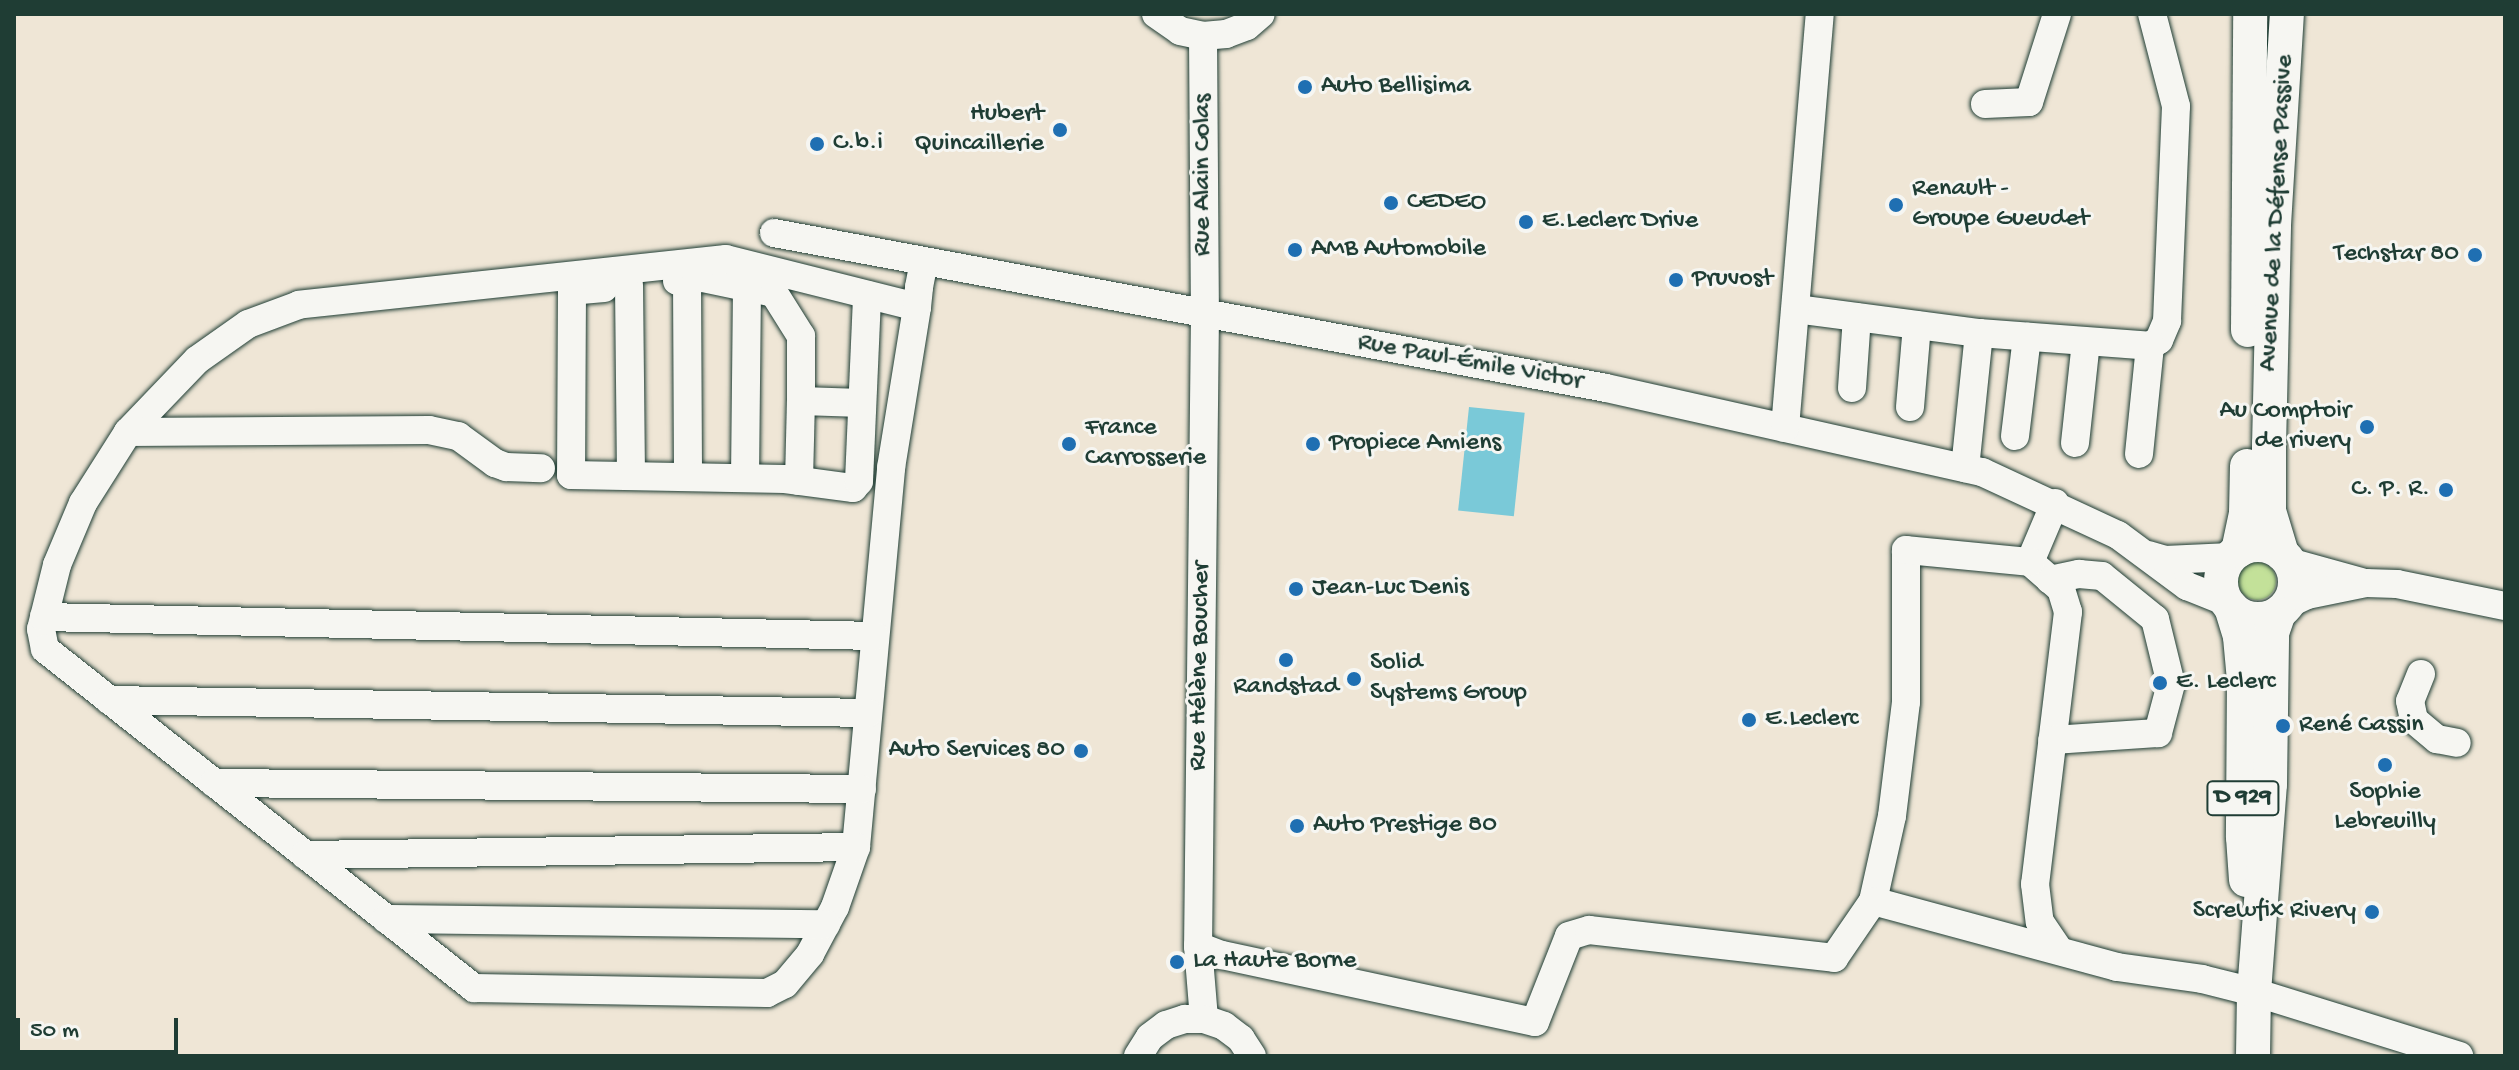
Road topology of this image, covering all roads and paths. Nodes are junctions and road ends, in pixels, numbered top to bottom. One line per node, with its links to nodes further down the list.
1 (1156, 14): 8 (street)
2 (1261, 14): 8 (street)
3 (1820, 14): 17 (street)
4 (2057, 14): 9 (street)
5 (2152, 14): 24 (street)
6 (2250, 14): 41 (main road, Avenue de la Défense Passive)
7 (2287, 14): 43 (main road, Avenue de la Défense Passive)
8 (1203, 36): 18 (street, Rue Alain Colas)
9 (1985, 104)
10 (774, 233): 11 (street, Rue Paul-Émile Victor)
11 (924, 261): 16 (street); 18 (street, Rue Paul-Émile Victor)
12 (687, 280): 13 (street); 14 (street); 37 (street)
13 (629, 285): 36 (street); 36 (street)
14 (747, 287): 26 (street); 38 (street)
15 (867, 295): 16 (street); 27 (street); 30 (street)
16 (917, 307): 50 (street)
17 (1796, 309): 19 (street); 29 (street)
18 (1205, 314): 29 (street, Rue Paul-Émile Victor); 63 (street, Rue Hélène Boucher)
19 (1857, 317): 20 (street); 25 (street)
20 (1917, 325): 21 (street); 28 (street)
21 (1979, 333): 22 (street); 35 (street)
22 (2027, 337): 23 (street); 31 (street)
23 (2086, 342): 24 (street); 32 (street)
24 (2150, 346): 33 (street)
25 (1852, 388)
26 (801, 401): 27 (street); 39 (street)
27 (862, 403): 39 (street)
28 (1910, 407)
29 (1785, 428): 35 (street, Rue Paul-Émile Victor)
30 (128, 432): 34 (street); 49 (street)
31 (2015, 436)
32 (2075, 443)
33 (2139, 454)
34 (541, 468)
35 (1965, 468): 40 (street, Rue Paul-Émile Victor)
36 (631, 476): 37 (street)
37 (688, 477): 38 (street)
38 (745, 478): 39 (street)
39 (799, 481)
40 (2055, 503): 42 (street, Rue Paul-Émile Victor); 44 (street)
41 (2234, 554): 42 (street, Rue Paul-Émile Victor); 43 (main road); 46 (main road)
42 (2147, 555): 46 (street, Rue Paul-Émile Victor)
43 (2286, 558): 45 (street); 48 (main road)
44 (2040, 571): 54 (street); 54 (street); 60 (street)
45 (2366, 583): 47 (street); 48 (street)
46 (2229, 604): 48 (main road); 65 (main road, D 929)
47 (2505, 606)
48 (2283, 609): 65 (main road, D 929)
49 (44, 617): 50 (street); 52 (street)
50 (875, 636): 53 (street)
51 (2421, 674): 55 (street)
52 (109, 700): 53 (street); 56 (street)
53 (868, 713): 57 (street)
54 (2052, 740): 64 (street)
55 (2457, 743)
56 (214, 783): 57 (street); 59 (street)
57 (862, 789): 58 (street)
58 (856, 847): 59 (street); 62 (street)
59 (305, 855): 61 (street)
60 (1873, 901): 63 (street); 64 (street)
61 (386, 919): 62 (street); 62 (street)
62 (826, 924)
63 (1198, 946): 66 (street, Rue Hélène Boucher)
64 (2059, 950): 65 (street)
65 (2254, 992): 69 (main road, D 929); 70 (street)
66 (1204, 1019): 67 (street); 68 (street)
67 (1138, 1056)
68 (1252, 1056)
69 (2253, 1056)
70 (2459, 1056)

